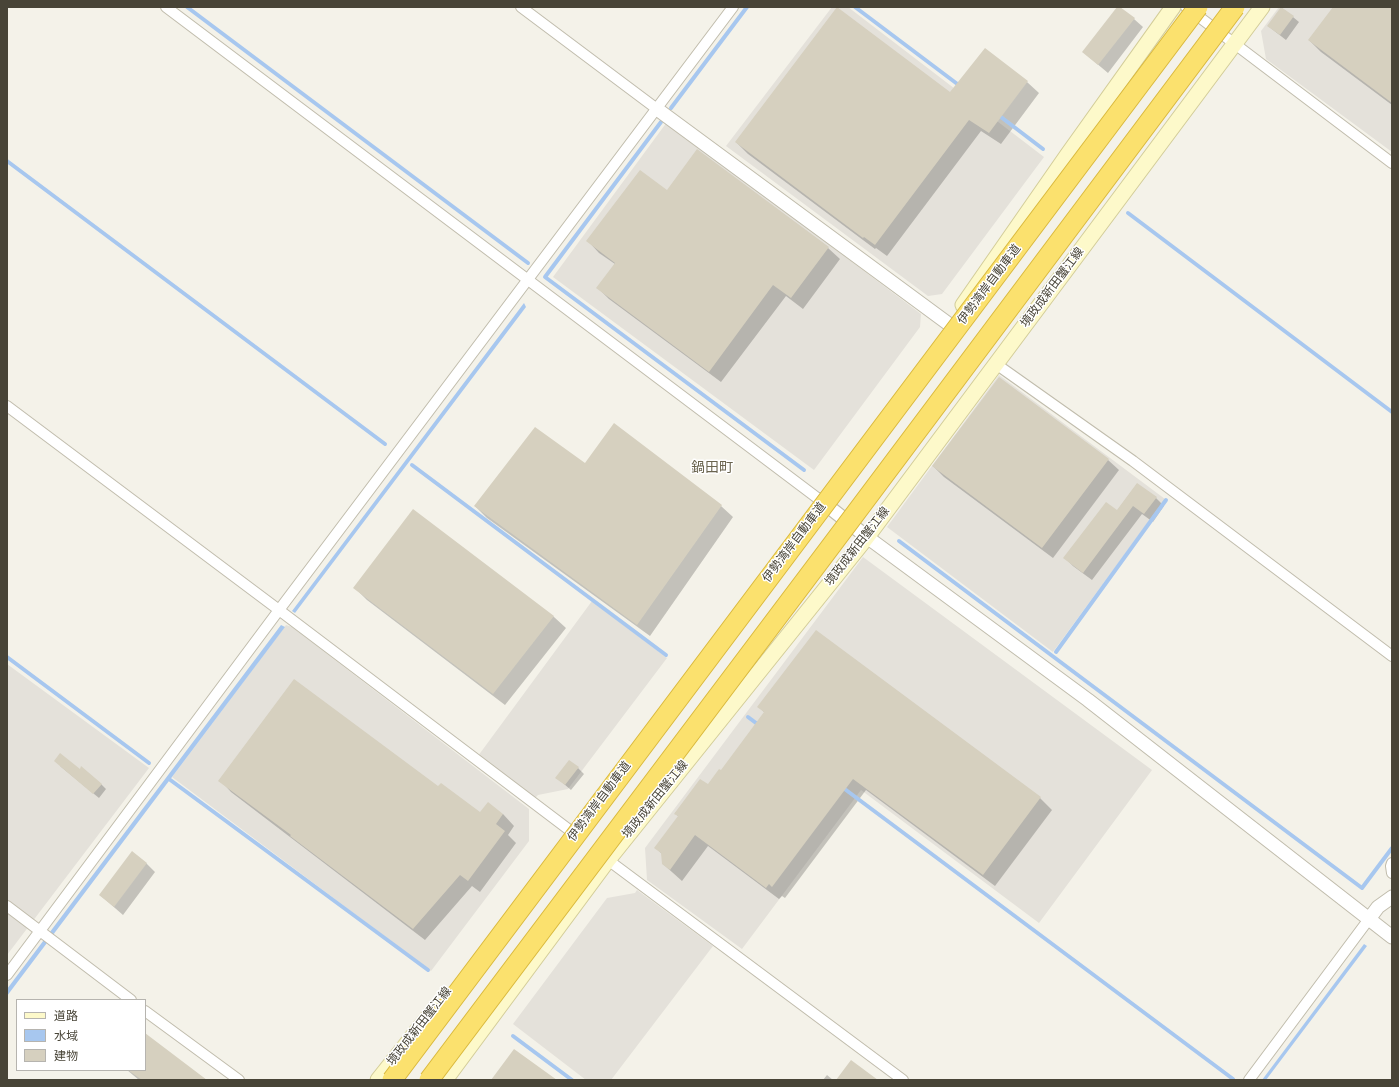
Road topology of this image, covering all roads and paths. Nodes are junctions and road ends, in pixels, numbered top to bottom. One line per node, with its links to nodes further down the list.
1 (166, 7): 12 (street)
2 (521, 7): 10 (street)
3 (733, 7): 10 (street)
4 (1173, 7): 13 (main road, 境政成新田蟹江線)
5 (1186, 7): 9 (street)
6 (1198, 7): 34 (highway, 伊勢湾岸自動車道, bridge)
7 (1235, 7): 35 (highway, bridge)
8 (1262, 7): 9 (main road, 境政成新田蟹江線)
9 (1234, 44): 11 (street); 14 (main road, 境政成新田蟹江線)
10 (657, 109): 12 (street); 13 (street)
11 (1392, 163)
12 (528, 279): 16 (street); 18 (street)
13 (950, 325): 16 (main road, 境政成新田蟹江線)
14 (996, 364): 17 (main road, 境政成新田蟹江線); 19 (street)
15 (7, 406): 18 (street)
16 (820, 500): 17 (street); 20 (main road, 境政成新田蟹江線)
17 (867, 537): 21 (main road, 境政成新田蟹江線); 26 (street)
18 (279, 610): 20 (street); 27 (street)
19 (1392, 656)
20 (572, 832): 33 (main road, 境政成新田蟹江線)
21 (608, 860): 36 (main road, 境政成新田蟹江線); 37 (street)
22 (1392, 863): 23 (street)
23 (1392, 873)
24 (1392, 897): 26 (street)
25 (7, 906): 27 (street)
26 (1369, 919): 28 (street); 38 (street)
27 (43, 933): 29 (street); 30 (street)
28 (1392, 937)
29 (7, 975)
30 (130, 999)
31 (146, 1012): 32 (street)
32 (238, 1080)
33 (378, 1080)
34 (392, 1080)
35 (429, 1080)
36 (445, 1080)
37 (903, 1080)
38 (1249, 1080)

